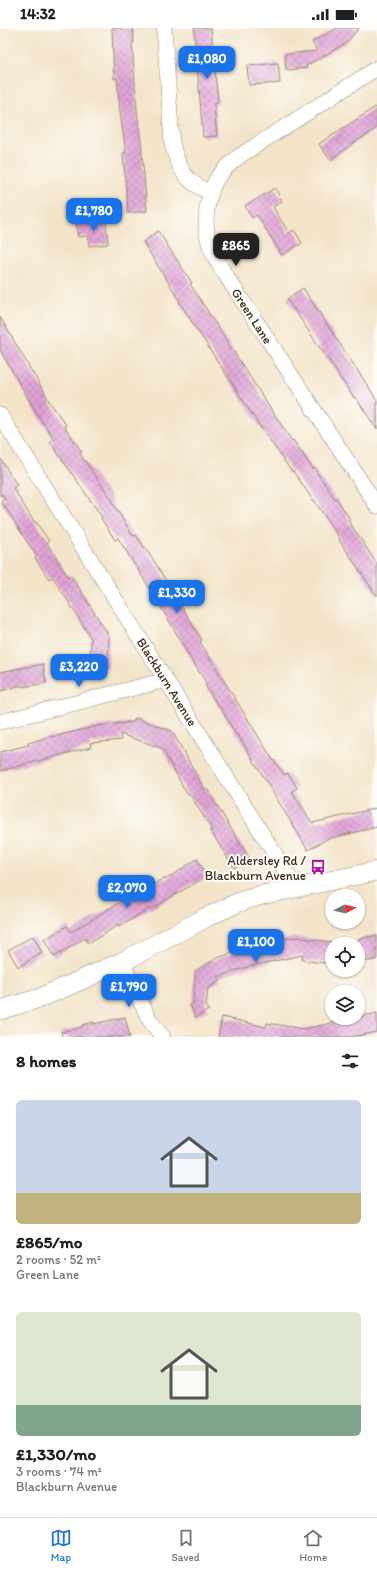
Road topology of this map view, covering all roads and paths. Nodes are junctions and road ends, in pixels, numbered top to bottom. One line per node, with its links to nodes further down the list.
1 (164, 28): 3 (street)
2 (377, 68): 3 (street, Green Lane)
3 (211, 193): 5 (street, Green Lane)
4 (0, 415): 6 (street, Blackburn Avenue)
5 (377, 506)
6 (166, 680): 7 (street); 9 (street, Blackburn Avenue)
7 (0, 722)
8 (377, 871): 9 (street)
9 (296, 888): 10 (street)
10 (122, 962): 11 (street); 12 (street)
11 (0, 1010)
12 (163, 1037)

